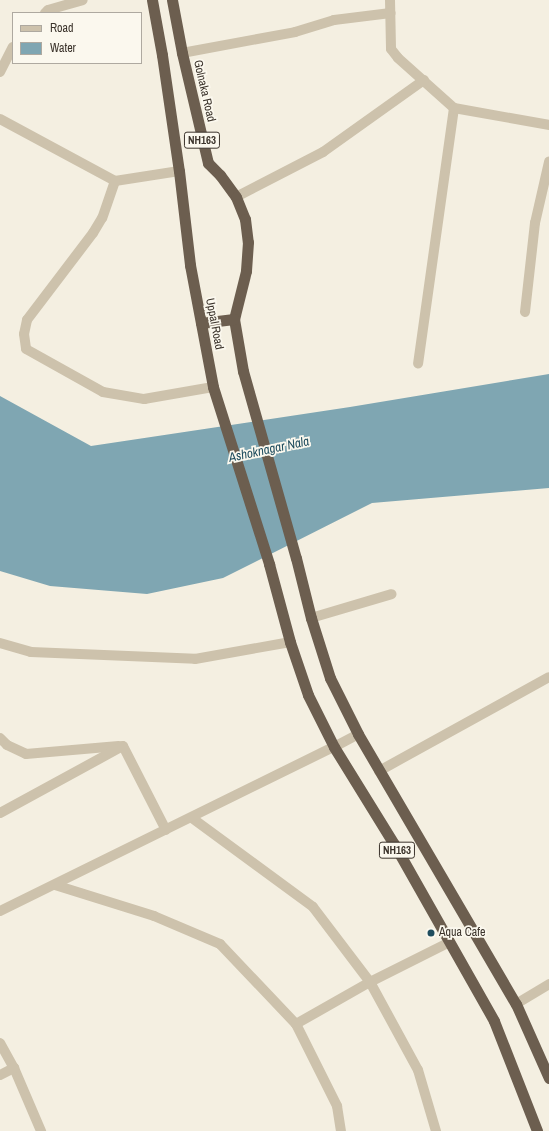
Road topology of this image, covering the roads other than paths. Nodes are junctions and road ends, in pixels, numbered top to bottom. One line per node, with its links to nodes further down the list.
1 (83, 0): 5 (street)
2 (152, 0): 15 (highway, NH163)
3 (172, 0): 8 (highway, Golnaka Road / NH163)
4 (390, 0): 6 (street)
5 (46, 12)
6 (391, 13): 8 (street); 10 (street)
7 (12, 49): 9 (street)
8 (182, 53): 17 (highway, Golnaka Road / NH163)
9 (0, 72)
10 (424, 80): 11 (street); 17 (street)
11 (454, 108): 13 (street); 22 (street)
12 (0, 119): 16 (street)
13 (549, 125)
14 (549, 162): 19 (street)
15 (179, 171): 16 (street); 21 (highway, Uppal Road / NH163)
16 (115, 181): 23 (street)
17 (236, 197): 18 (highway, Golnaka Road / NH163)
18 (246, 271): 20 (highway, Uppal Road / NH163)
19 (525, 312)
20 (234, 319): 21 (highway); 25 (highway, Uppal Road / NH163)
21 (201, 323): 23 (highway, Uppal Road / NH163)
22 (418, 363)
23 (213, 387): 26 (highway, NH163)
24 (392, 594): 25 (street)
25 (311, 618): 29 (highway, NH163)
26 (290, 642): 27 (street); 32 (highway, NH163)
27 (0, 643)
28 (549, 677): 33 (street)
29 (358, 734): 32 (street); 33 (highway, NH163)
30 (0, 738): 31 (street)
31 (123, 746): 34 (street); 36 (street)
32 (334, 747): 35 (street); 39 (highway, NH163)
33 (379, 771): 42 (highway, NH163)
34 (0, 813)
35 (192, 818): 36 (street); 40 (street)
36 (166, 830): 37 (street)
37 (55, 885): 38 (street); 43 (street)
38 (0, 911)
39 (450, 942): 40 (street); 51 (highway, NH163)
40 (370, 982): 43 (street); 50 (street)
41 (549, 984): 42 (street)
42 (516, 1004): 47 (highway, NH163)
43 (296, 1024): 49 (street)
44 (0, 1043): 45 (street)
45 (14, 1068): 46 (street); 48 (street)
46 (0, 1075)
47 (549, 1078)
48 (41, 1131)
49 (341, 1131)
50 (436, 1131)
51 (537, 1131)

